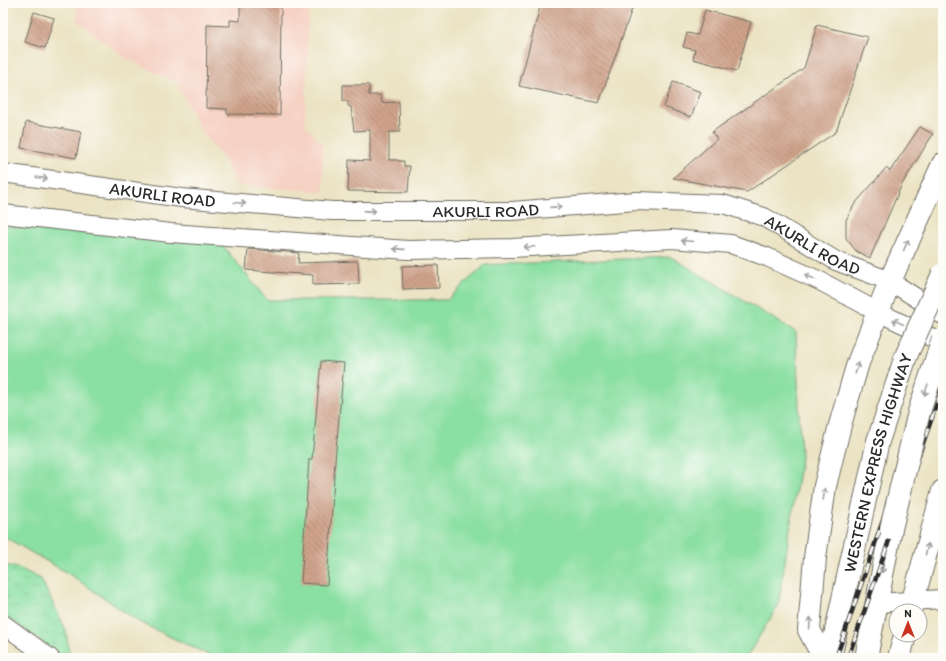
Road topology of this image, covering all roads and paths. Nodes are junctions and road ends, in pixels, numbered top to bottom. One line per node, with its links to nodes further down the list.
1 (943, 164): 5 (main road, one-way to 1)
2 (3, 173): 5 (street, AKURLI ROAD, one-way to 5)
3 (3, 214): 6 (street, AKURLI ROAD, one-way to 3)
4 (943, 274): 20 (main road, WESTERN EXPRESS HIGHWAY, bridge)
5 (890, 281): 6 (main road); 7 (street, AKURLI ROAD)
6 (878, 312): 9 (street, AKURLI ROAD, one-way to 6); 19 (main road, one-way to 6)
7 (943, 315)
8 (943, 339): 12 (main road, WESTERN EXPRESS HIGHWAY, one-way to 12, bridge)
9 (943, 343)
10 (943, 491): 13 (main road, one-way to 10)
11 (943, 599): 14 (street)
12 (876, 603): 15 (street); 21 (main road, WESTERN EXPRESS HIGHWAY)
13 (913, 603)
14 (925, 603)
15 (888, 604)
16 (3, 624): 18 (street)
17 (903, 643): 22 (main road)
18 (50, 658)
19 (824, 658)
20 (830, 658)
21 (866, 658)
22 (899, 658)

